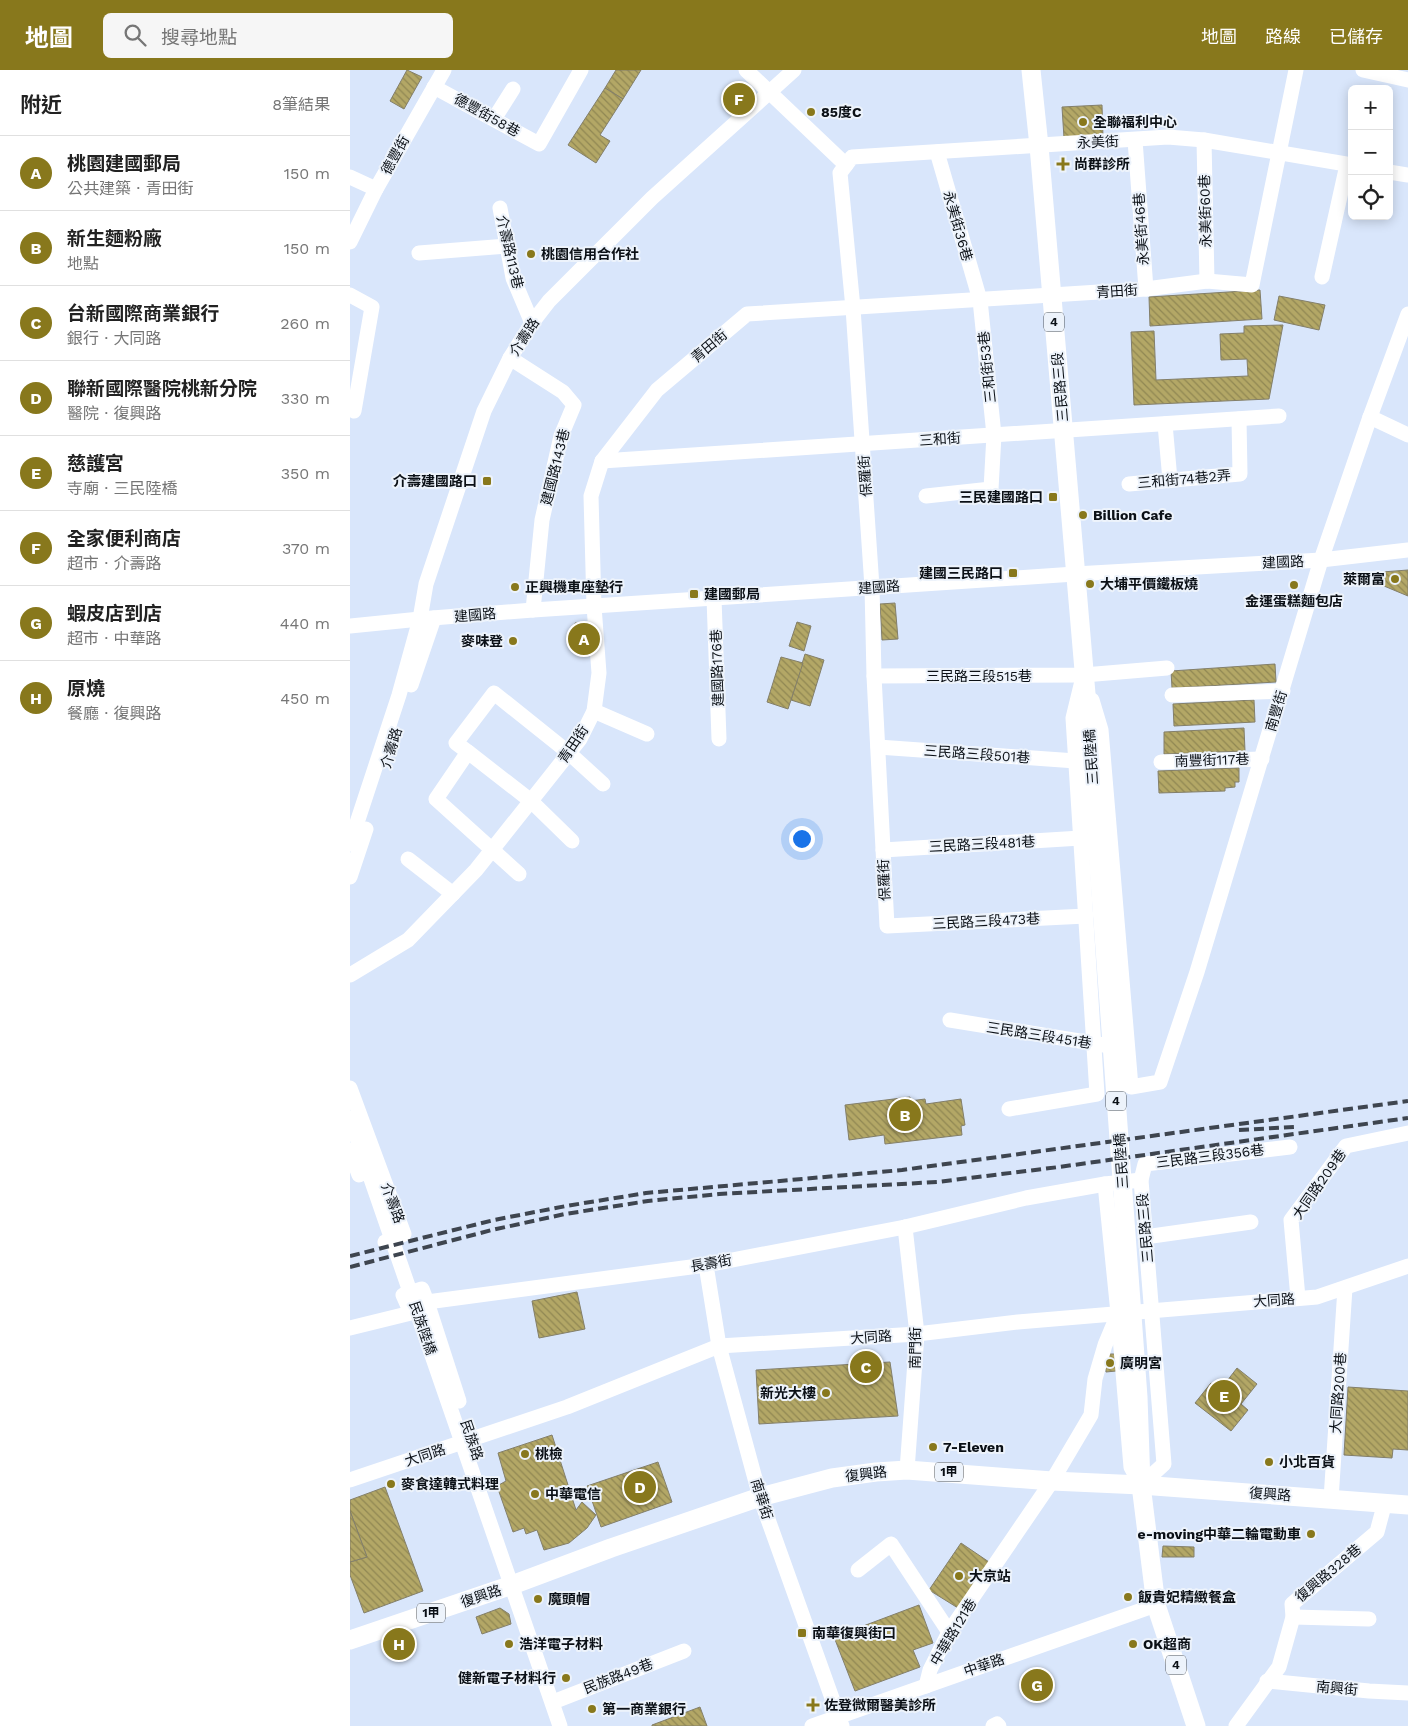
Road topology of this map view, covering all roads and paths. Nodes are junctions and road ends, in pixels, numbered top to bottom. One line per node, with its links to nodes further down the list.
1 (581, 70): 12 (street, 德豐街58巷)
2 (746, 70): 11 (street)
3 (794, 70): 11 (street, 介壽路)
4 (1031, 70): 15 (main road, 三民路三段 / 4)
5 (1296, 70): 17 (street, 青田街)
6 (1363, 70): 8 (street)
7 (442, 71): 9 (street, 德豐街)
8 (1408, 80)
9 (434, 87): 12 (street, 德豐街58巷); 24 (street, 德豐街)
10 (513, 89): 12 (street)
11 (770, 91): 18 (street); 36 (street, 介壽路)
12 (494, 119)
13 (1135, 140): 14 (street, 永美街); 15 (street, 永美街); 31 (street, 永美街46巷)
14 (1204, 140): 17 (street, 永美街); 30 (street, 永美街60巷)
15 (1039, 146): 16 (street, 永美街); 33 (main road, 三民路三段 / 4)
16 (936, 152): 18 (street, 永美街); 34 (street, 永美街36巷)
17 (1278, 152): 19 (street, 永美街); 30 (street, 青田街)
18 (846, 165): 35 (street, 保羅街)
19 (1348, 165)
20 (1348, 169): 29 (street)
21 (1393, 173): 22 (street)
22 (1408, 175)
23 (350, 177): 24 (street)
24 (376, 190): 26 (street, 德豐街)
25 (500, 208): 27 (street, 介壽路113巷)
26 (350, 242)
27 (507, 246): 28 (street); 36 (street, 介壽路113巷)
28 (419, 253)
29 (1322, 277)
30 (1206, 281): 31 (street, 青田街)
31 (1146, 289): 33 (street, 青田街)
32 (350, 295): 39 (street)
33 (1052, 295): 34 (street, 青田街); 44 (main road, 三民路三段 / 4)
34 (980, 300): 35 (street, 青田街); 45 (street, 三和街53巷)
35 (853, 308): 47 (street, 保羅街); 48 (street, 青田街)
36 (532, 323): 38 (street, 介壽路)
37 (1406, 325): 41 (street, 南豐街)
38 (510, 358): 58 (street, 建國路143巷); 59 (street, 介壽路)
39 (352, 410)
40 (1279, 416): 42 (street, 三和街)
41 (1370, 417): 46 (street); 53 (street, 南豐街)
42 (1239, 419): 43 (street, 三和街); 49 (street, 三和街74巷2弄)
43 (1165, 424): 44 (street, 三和街); 49 (street)
44 (1063, 431): 45 (street, 三和街); 54 (main road, 三民路三段 / 4)
45 (994, 435): 47 (street, 三和街); 51 (street, 三和街53巷)
46 (1408, 435)
47 (862, 444): 48 (street, 三和街); 55 (street, 保羅街)
48 (602, 461): 57 (street, 青田街)
49 (1170, 480): 50 (street, 三和街74巷2弄)
50 (1129, 484)
51 (926, 496)
52 (1408, 550): 53 (street, 建國路)
53 (1322, 560): 54 (street, 建國路); 64 (street, 南豐街)
54 (1075, 574): 55 (street, 建國路); 62 (main road, 三民路三段 / 4)
55 (872, 588): 56 (street, 建國路); 63 (street, 保羅街)
56 (714, 598): 57 (street, 建國路); 69 (street, 建國路176巷)
57 (594, 606): 58 (street, 建國路); 66 (street, 青田街)
58 (533, 610): 59 (street, 建國路)
59 (422, 619): 60 (street, 建國路); 78 (street, 介壽路); 81 (street, 介壽路); 86 (street, 介壽路)
60 (350, 626)
61 (1167, 668): 62 (street, 三民路三段515巷)
62 (1084, 675): 63 (street, 三民路三段515巷); 67 (main road, 三民路三段 / 4); 74 (street, 三民路三段); 93 (street, 三民路三段)
63 (874, 676): 70 (street, 保羅街)
64 (1282, 691): 65 (street); 73 (street, 南豐街)
65 (1172, 696)
66 (594, 711): 68 (street); 72 (street, 青田街)
67 (1088, 717): 122 (main road, 三民陸橋 / 4)
68 (647, 734)
69 (719, 739)
70 (878, 747): 74 (street, 三民路三段501巷); 82 (street, 保羅街)
71 (468, 752): 72 (street); 77 (street); 83 (street)
72 (569, 753): 76 (street); 77 (street, 青田街)
73 (1262, 758): 75 (street, 南豐街117巷); 94 (street, 南豐街)
74 (1076, 761): 79 (street, 三民路三段)
75 (1162, 762)
76 (603, 784)
77 (530, 801): 80 (street); 83 (street, 青田街)
78 (350, 826)
79 (1081, 838): 82 (street, 三民路三段481巷); 88 (street, 三民路三段)
80 (572, 841)
81 (350, 844)
82 (883, 850): 89 (street, 保羅街)
83 (491, 851): 85 (street); 87 (street, 青田街)
84 (408, 859): 87 (street)
85 (518, 874)
86 (350, 877)
87 (453, 894): 90 (street, 青田街)
88 (1086, 916): 89 (street, 三民路三段473巷); 92 (street, 三民路三段)
89 (887, 926)
90 (350, 975)
91 (950, 1020): 92 (street, 三民路三段451巷)
92 (1094, 1044): 93 (street, 三民路三段451巷); 96 (street, 三民路三段)
93 (1128, 1046): 94 (street, 三民路三段)
94 (1131, 1086)
95 (350, 1089): 100 (street, 介壽路)
96 (1009, 1109)
97 (350, 1118): 127 (street, 民族陸橋)
98 (1408, 1133): 109 (street, 大同路209巷)
99 (1290, 1147): 101 (street, 三民路三段356巷)
100 (350, 1150)
101 (1141, 1180): 102 (street, 三民路三段); 105 (street, 三民路三段)
102 (1105, 1184): 104 (street, 長壽街); 113 (street)
103 (1251, 1222): 105 (street)
104 (904, 1227): 106 (street, 長壽街); 115 (street, 南門街)
105 (1145, 1237): 111 (street, 三民路三段)
106 (706, 1264): 110 (street, 長壽街); 116 (street, 南華街)
107 (1408, 1266): 108 (street, 大同路)
108 (1345, 1288): 109 (street, 大同路); 124 (street, 大同路200巷)
109 (1298, 1298): 111 (street, 大同路)
110 (427, 1302): 112 (street); 117 (street, 民族路)
111 (1151, 1310): 113 (street, 大同路); 122 (street, 三民路三段)
112 (410, 1313): 114 (street); 118 (street, 民族路)
113 (1118, 1313): 115 (street, 大同路); 121 (street, 中華路121巷); 122 (street)
114 (350, 1328)
115 (917, 1334): 116 (street, 大同路); 119 (street, 南門街)
116 (720, 1346): 117 (street, 大同路); 123 (street, 南華街)
117 (472, 1440): 118 (street, 大同路); 129 (street, 民族路)
118 (455, 1445): 120 (street, 大同路); 129 (street, 民族路)
119 (907, 1470): 121 (main road, 復興路 / 1甲); 123 (main road, 復興路 / 1甲)
120 (350, 1480)
121 (1052, 1481): 122 (main road, 復興路 / 1甲); 133 (street, 中華路121巷)
122 (1141, 1484): 124 (main road, 復興路 / 1甲); 130 (main road, 4)
123 (760, 1497): 129 (main road, 復興路 / 1甲); 140 (street, 南華街)
124 (1331, 1499): 125 (main road, 復興路 / 1甲)
125 (1385, 1502): 126 (main road, 復興路 / 1甲); 131 (street, 復興路328巷)
126 (1408, 1504)
127 (496, 1539): 129 (street, 民族路)
128 (858, 1570): 133 (street)
129 (510, 1581): 134 (main road, 復興路 / 1甲); 139 (street, 民族路)
130 (1156, 1605): 137 (street, 中華路); 145 (main road, 4)
131 (1293, 1617): 132 (street); 136 (street, 復興路328巷)
132 (1369, 1619)
133 (949, 1632): 137 (street, 中華路121巷)
134 (350, 1640)
135 (684, 1651): 139 (street, 民族路49巷)
136 (1267, 1681): 138 (street, 南興街); 146 (street, 復興路328巷)
137 (926, 1686): 140 (street, 中華路)
138 (1408, 1693)
139 (553, 1702): 141 (street, 民族路)
140 (840, 1721): 142 (street, 中華路)
141 (560, 1726)
142 (812, 1726)
143 (993, 1726): 144 (street)
144 (999, 1726)
145 (1196, 1726)
146 (1236, 1726)

